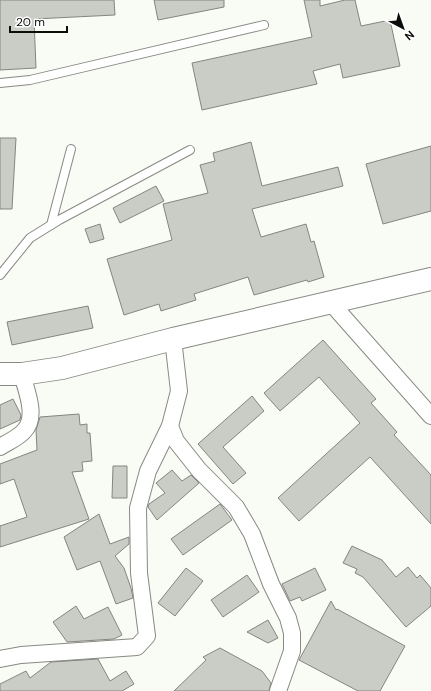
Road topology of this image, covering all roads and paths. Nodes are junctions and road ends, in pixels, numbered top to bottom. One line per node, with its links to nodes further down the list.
1 (264, 25): 2 (lane)
2 (0, 83)
3 (71, 149): 5 (lane)
4 (190, 150): 5 (lane)
5 (51, 225): 6 (lane)
6 (0, 275)
7 (431, 279): 8 (street)
8 (331, 303): 9 (street); 12 (street)
9 (173, 339): 11 (street); 13 (street)
10 (0, 374): 11 (street)
11 (22, 374): 14 (street)
12 (431, 416)
13 (170, 426): 15 (street); 16 (street)
14 (0, 446)
15 (0, 659)
16 (278, 691)

